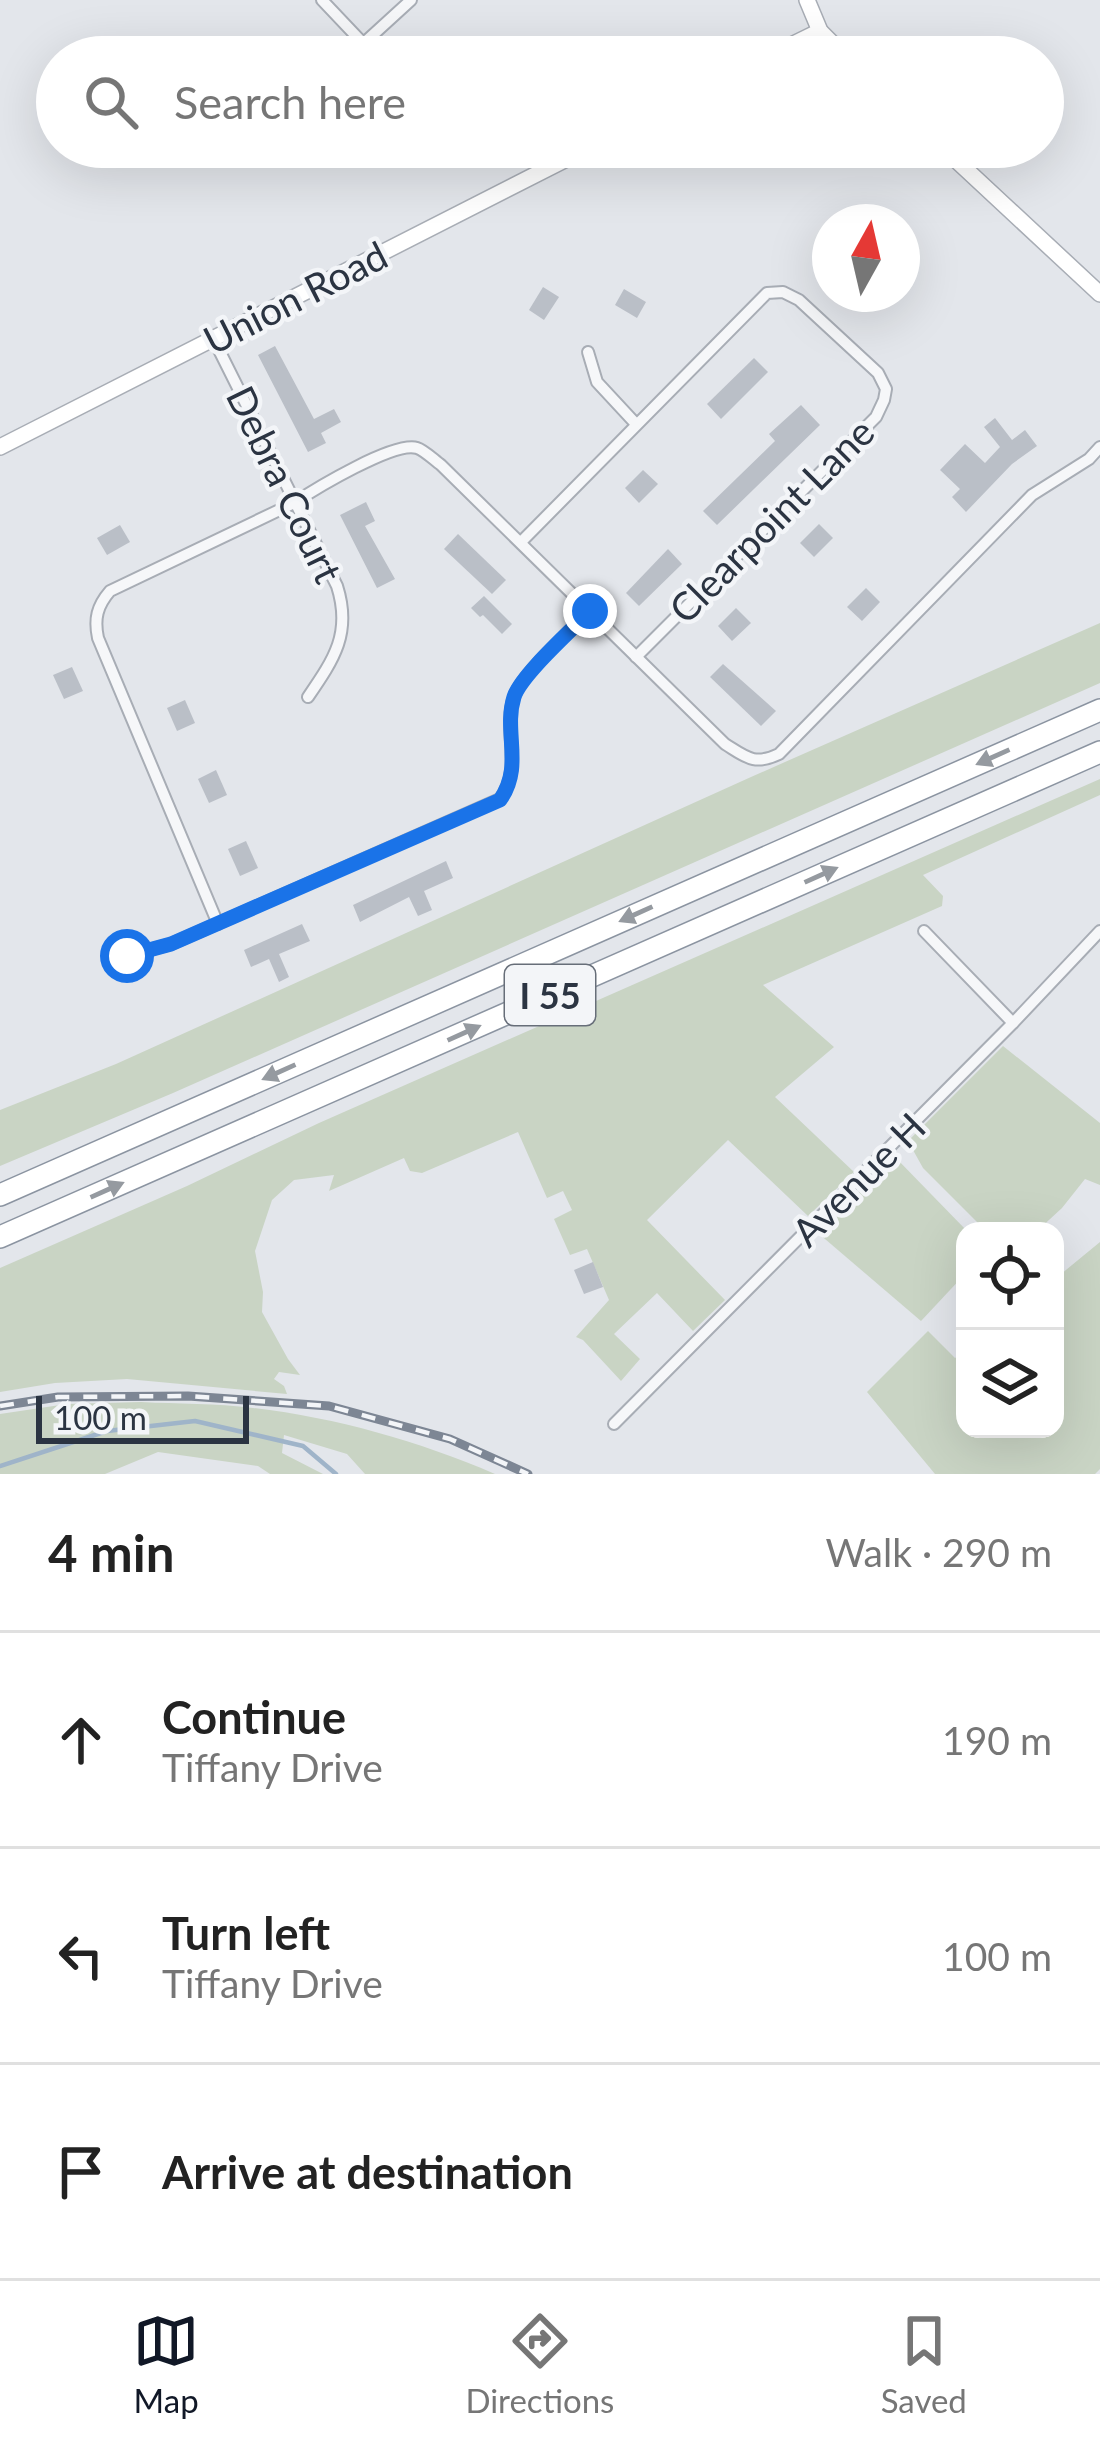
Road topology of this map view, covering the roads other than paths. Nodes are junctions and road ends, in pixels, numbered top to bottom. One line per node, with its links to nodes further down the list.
1 (322, 0): 5 (street)
2 (411, 0): 6 (street)
3 (807, 0): 4 (street)
4 (820, 31): 7 (street); 8 (street)
5 (357, 36)
6 (372, 36)
7 (810, 36)
8 (825, 36)
9 (549, 168): 12 (street, Union Road)
10 (965, 168): 11 (street)
11 (1100, 294)
12 (213, 338): 15 (street, Union Road); 17 (street, Debra Court)
13 (588, 352): 14 (street)
14 (637, 424): 18 (street); 20 (street, Clearpoint Lane)
15 (0, 447)
16 (1100, 447): 20 (street)
17 (294, 503): 18 (street); 21 (street, Debra Court); 24 (street)
18 (521, 542): 19 (street)
19 (590, 611): 20 (street); 24 (street)
20 (637, 657)
21 (308, 697)
22 (1100, 710): 29 (highway, I 55, one-way to 29)
23 (1100, 752): 30 (highway, I 55, one-way to 23)
24 (218, 924): 27 (street)
25 (924, 931): 28 (street)
26 (1100, 932): 28 (street, Avenue H)
27 (127, 956)
28 (1013, 1023): 31 (street, Avenue H)
29 (0, 1195)
30 (0, 1237)
31 (614, 1424)

